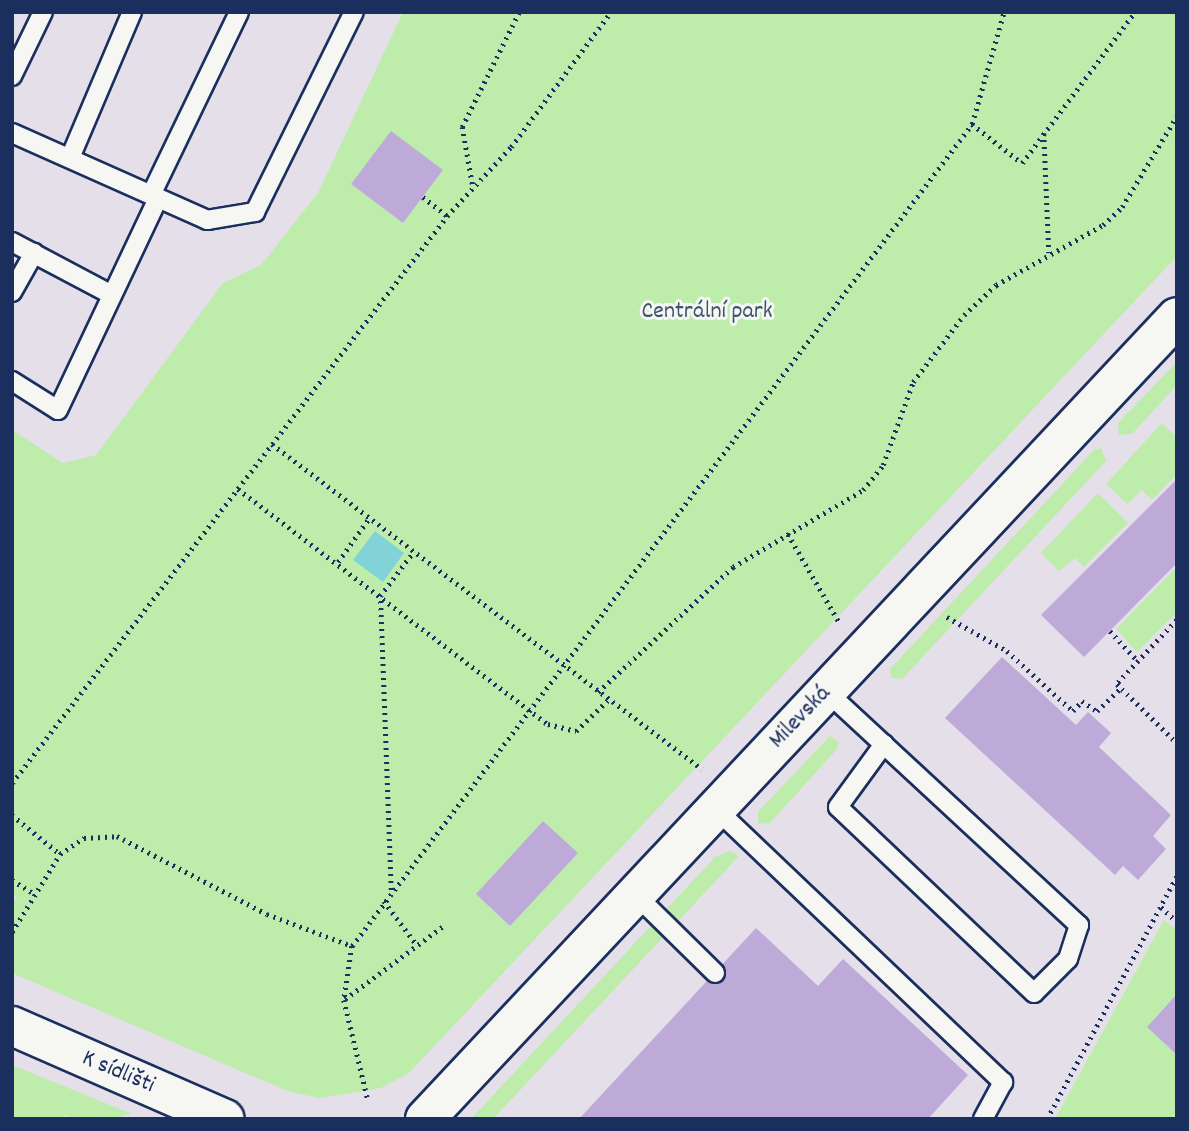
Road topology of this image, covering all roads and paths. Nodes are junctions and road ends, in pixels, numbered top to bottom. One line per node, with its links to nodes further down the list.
1 (43, 12): 9 (lane)
2 (132, 12): 14 (lane)
3 (239, 12): 16 (lane)
4 (354, 12): 16 (lane)
5 (519, 12): 15 (path)
6 (611, 12): 15 (path)
7 (1004, 12): 11 (path)
8 (1135, 12): 12 (path)
9 (12, 76)
10 (1177, 116): 21 (path)
11 (972, 124): 12 (path); 38 (path)
12 (1044, 132): 21 (path)
13 (12, 133): 14 (lane)
14 (70, 158): 16 (lane)
15 (472, 185): 18 (path)
16 (155, 197): 23 (lane)
17 (423, 197): 18 (path)
18 (447, 216): 26 (path)
19 (12, 242): 20 (lane)
20 (34, 253): 22 (lane); 23 (lane)
21 (1049, 253): 29 (path)
22 (12, 292)
23 (112, 295): 25 (lane)
24 (1177, 317): 32 (street, Milevská)
25 (12, 381)
26 (272, 444): 27 (path); 28 (path)
27 (238, 489): 31 (path); 47 (path)
28 (370, 517): 30 (path); 31 (path)
29 (788, 534): 35 (path); 41 (path)
30 (414, 551): 33 (path); 38 (path)
31 (338, 562): 33 (path)
32 (918, 595): 39 (path); 40 (street, Milevská)
33 (380, 596): 43 (path); 53 (path)
34 (1177, 620): 37 (path)
35 (839, 622)
36 (1110, 631): 37 (path)
37 (1137, 660): 39 (path)
38 (562, 664): 41 (path); 43 (path)
39 (1121, 688): 44 (path)
40 (826, 691): 45 (lane); 48 (street, Milevská)
41 (598, 692): 42 (path)
42 (608, 700): 43 (path); 46 (path)
43 (529, 710): 53 (path)
44 (1177, 743)
45 (884, 744): 45 (lane)
46 (702, 769)
47 (12, 783)
48 (715, 808): 55 (street, Milevská); 69 (lane)
49 (12, 815): 50 (path)
50 (60, 854): 54 (path); 62 (path)
51 (1177, 876): 57 (path)
52 (12, 880): 54 (path)
53 (391, 891): 56 (path)
54 (34, 894): 60 (path)
55 (636, 895): 63 (lane); 68 (street, Milevská)
56 (384, 901): 61 (path); 62 (path)
57 (1161, 907): 58 (path); 70 (path)
58 (1177, 922)
59 (442, 927): 61 (path)
60 (12, 932)
61 (416, 945): 64 (path)
62 (352, 946): 64 (path)
63 (715, 973)
64 (344, 1000): 66 (path)
65 (12, 1026): 67 (street, K sídlišti)
66 (368, 1100)
67 (225, 1119)
68 (425, 1119)
69 (983, 1119)
70 (1047, 1119)

